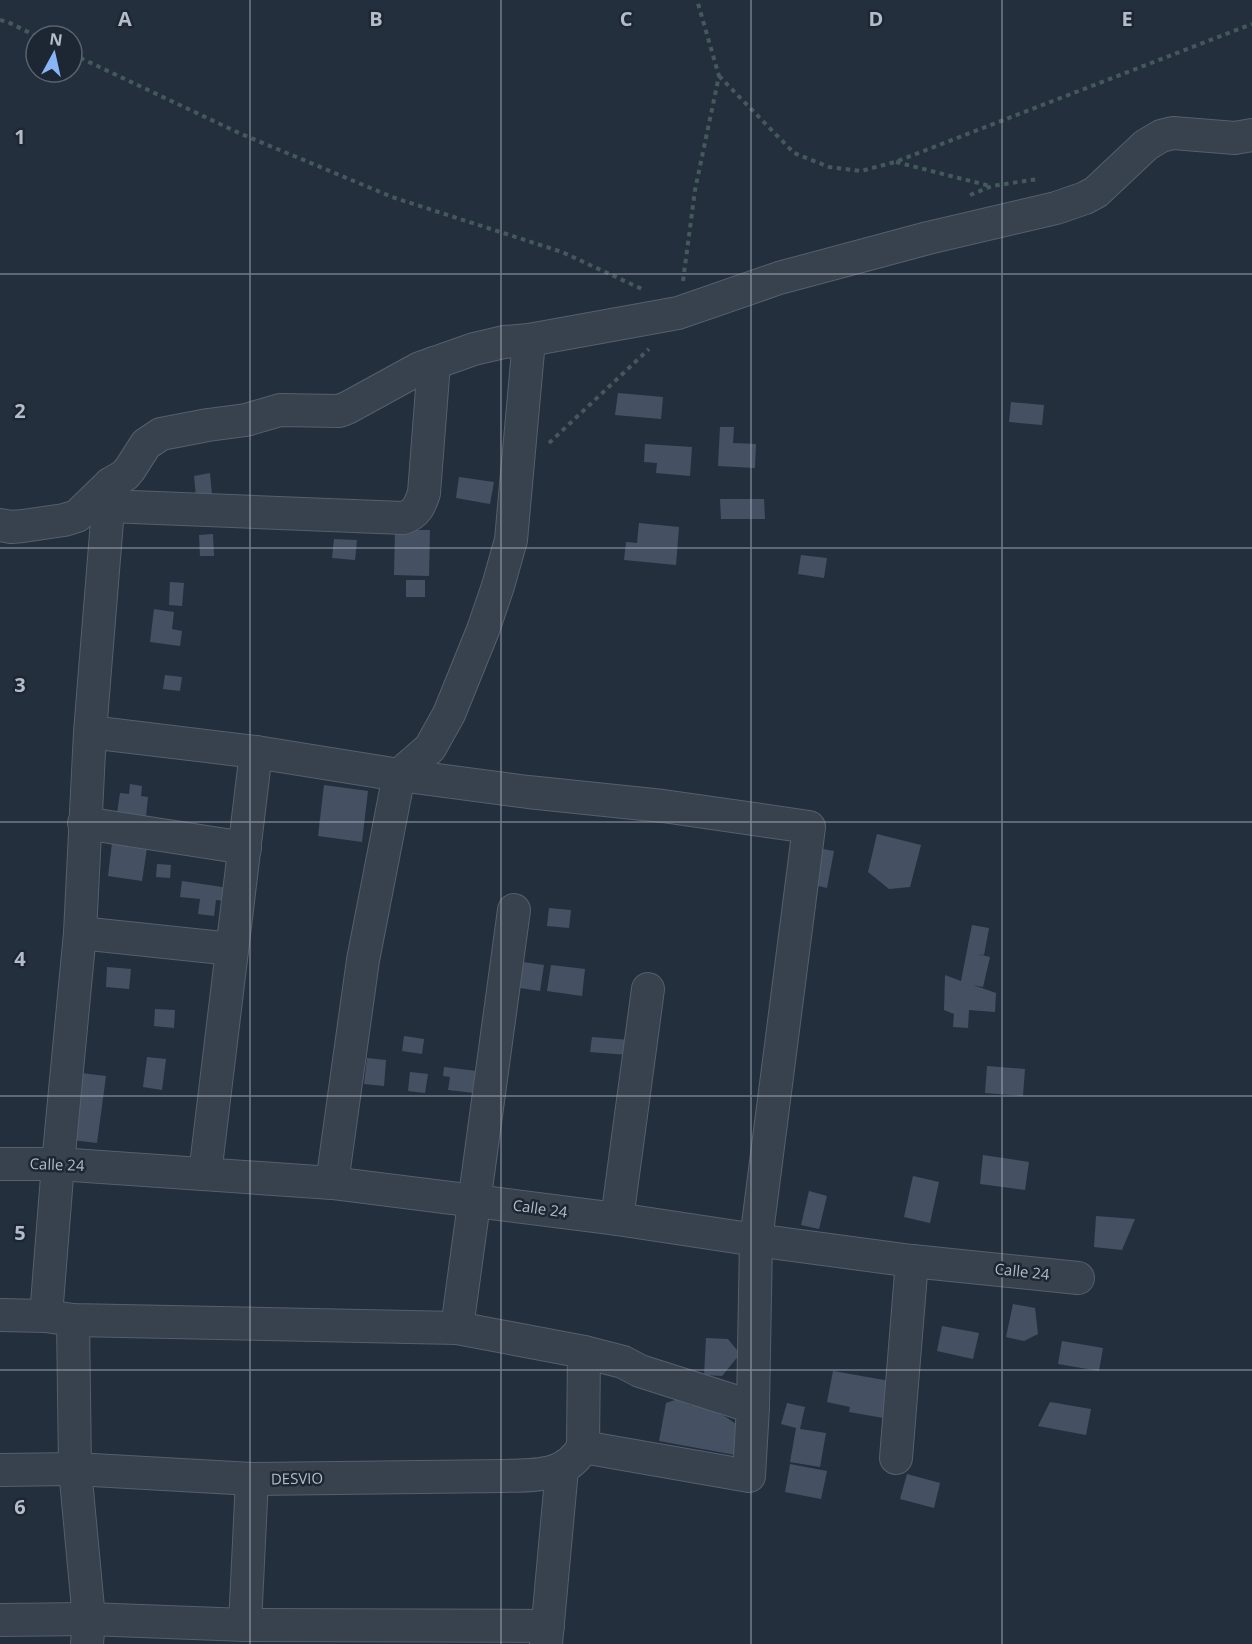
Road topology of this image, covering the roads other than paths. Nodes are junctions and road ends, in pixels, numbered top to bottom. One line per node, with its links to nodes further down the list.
1 (1252, 135): 2 (street)
2 (529, 340): 3 (street); 8 (street)
3 (434, 363): 4 (street); 4 (street)
4 (109, 495): 5 (street); 6 (street)
5 (0, 525)
6 (90, 732): 7 (street); 9 (street)
7 (256, 752): 8 (street); 10 (street)
8 (399, 775): 18 (street); 21 (street)
9 (84, 823): 10 (street); 12 (street)
10 (245, 848): 13 (street)
11 (514, 910): 19 (street)
12 (80, 933): 13 (street); 16 (street)
13 (232, 949): 17 (street)
14 (648, 989): 20 (street)
15 (0, 1164): 16 (street, Calle 24)
16 (58, 1164): 17 (street, Calle 24); 25 (street)
17 (205, 1174): 18 (street, Calle 24)
18 (332, 1183): 19 (street, Calle 24)
19 (475, 1200): 20 (street, Calle 24); 26 (street)
20 (617, 1219): 21 (street, Calle 24)
21 (756, 1240): 22 (street, Calle 24); 28 (street)
22 (912, 1260): 23 (street, Calle 24); 30 (street)
23 (1078, 1278)
24 (0, 1315): 25 (street)
25 (60, 1318): 26 (street); 31 (street)
26 (457, 1328): 27 (street)
27 (584, 1352): 28 (street); 29 (street)
28 (753, 1407): 29 (street)
29 (583, 1447): 32 (street)
30 (896, 1458)
31 (75, 1469): 33 (street, DESVIO); 34 (street, DESVIO); 37 (street)
32 (562, 1469): 34 (street, DESVIO); 38 (street)
33 (0, 1470)
34 (252, 1479): 36 (street)
35 (0, 1620): 37 (street)
36 (245, 1625): 37 (street); 38 (street)
37 (88, 1632)
38 (547, 1635)

